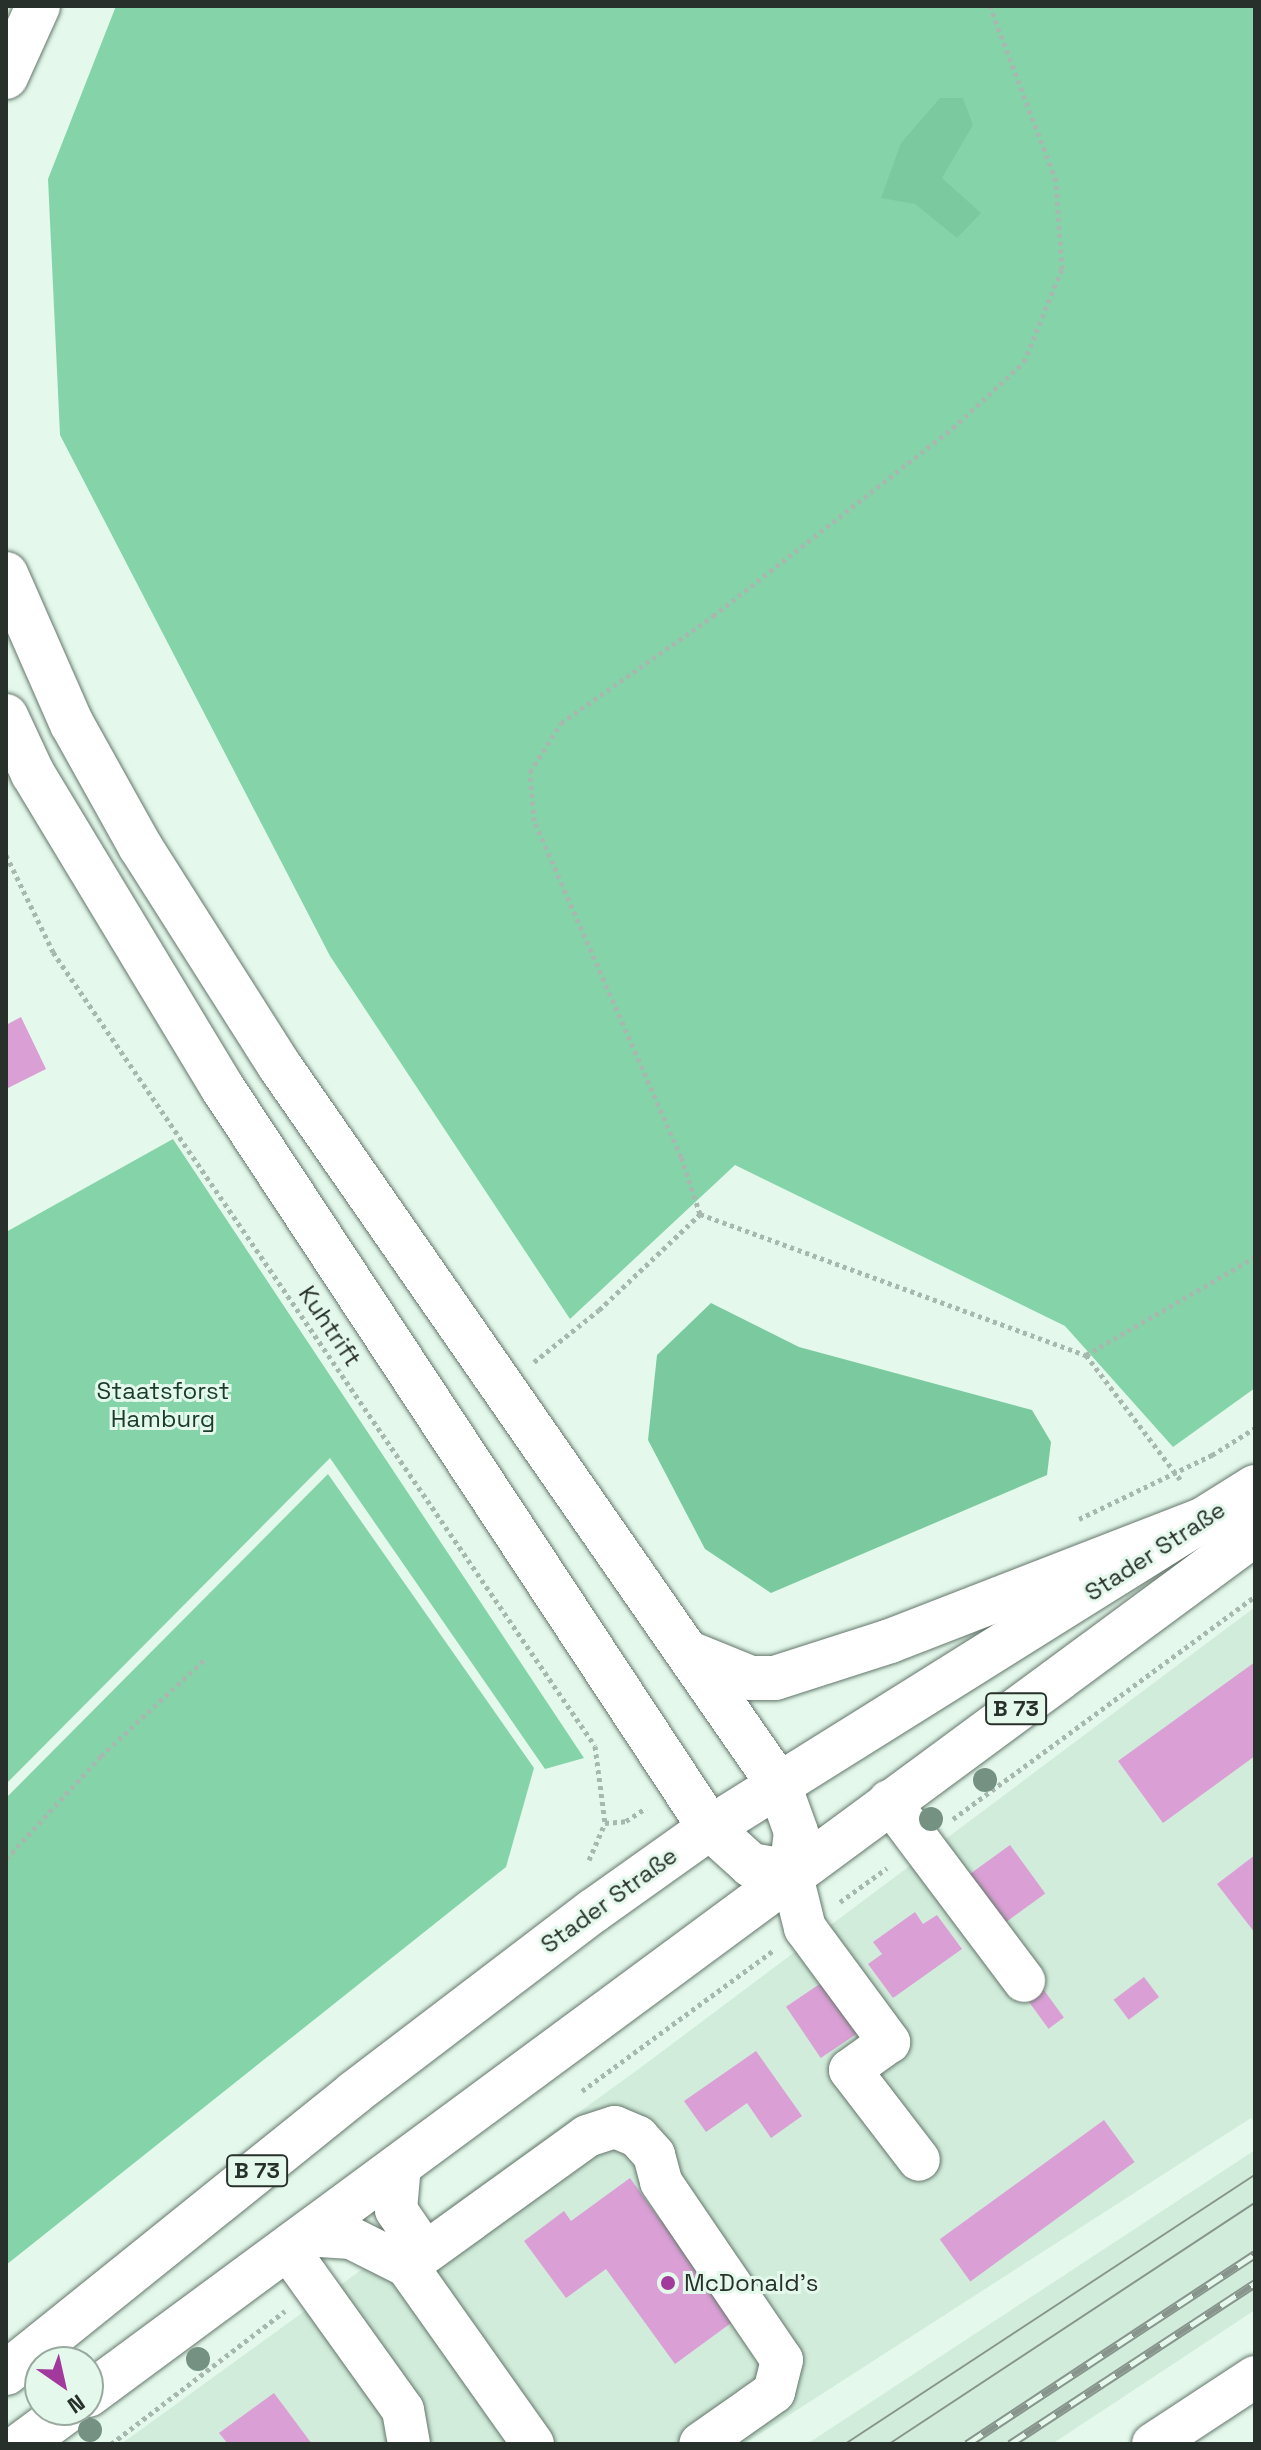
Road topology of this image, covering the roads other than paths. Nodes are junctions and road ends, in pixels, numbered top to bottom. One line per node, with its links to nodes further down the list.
1 (38, 6): 2 (main road)
2 (6, 77)
3 (6, 574): 8 (main road)
4 (6, 716): 11 (main road)
5 (1255, 1487): 6 (main road, Stader Straße / B 73)
6 (1209, 1517): 8 (main road); 9 (main road, Stader Straße / B 73)
7 (1255, 1534): 10 (main road, Stader Straße / B 73)
8 (689, 1653): 9 (main road)
9 (779, 1785): 11 (main road, Stader Straße / B 73); 12 (main road)
10 (889, 1801): 12 (main road, Stader Straße / B 73); 14 (street)
11 (710, 1828): 12 (main road); 20 (main road, Stader Straße / B 73)
12 (791, 1872): 13 (street); 17 (main road, Stader Straße / B 73)
13 (815, 1920): 15 (street); 16 (street)
14 (1024, 1981)
15 (889, 1999)
16 (919, 2160)
17 (400, 2165): 18 (main road, Stader Straße / B 73); 19 (street)
18 (295, 2242): 19 (street); 22 (main road, Stader Straße / B 73); 25 (street)
19 (416, 2259): 26 (street); 27 (street)
20 (6, 2373)
21 (1255, 2377): 28 (street)
22 (104, 2383)
23 (46, 2426): 24 (main road)
24 (22, 2444)
25 (409, 2444)
26 (533, 2444)
27 (700, 2444)
28 (1153, 2444)

